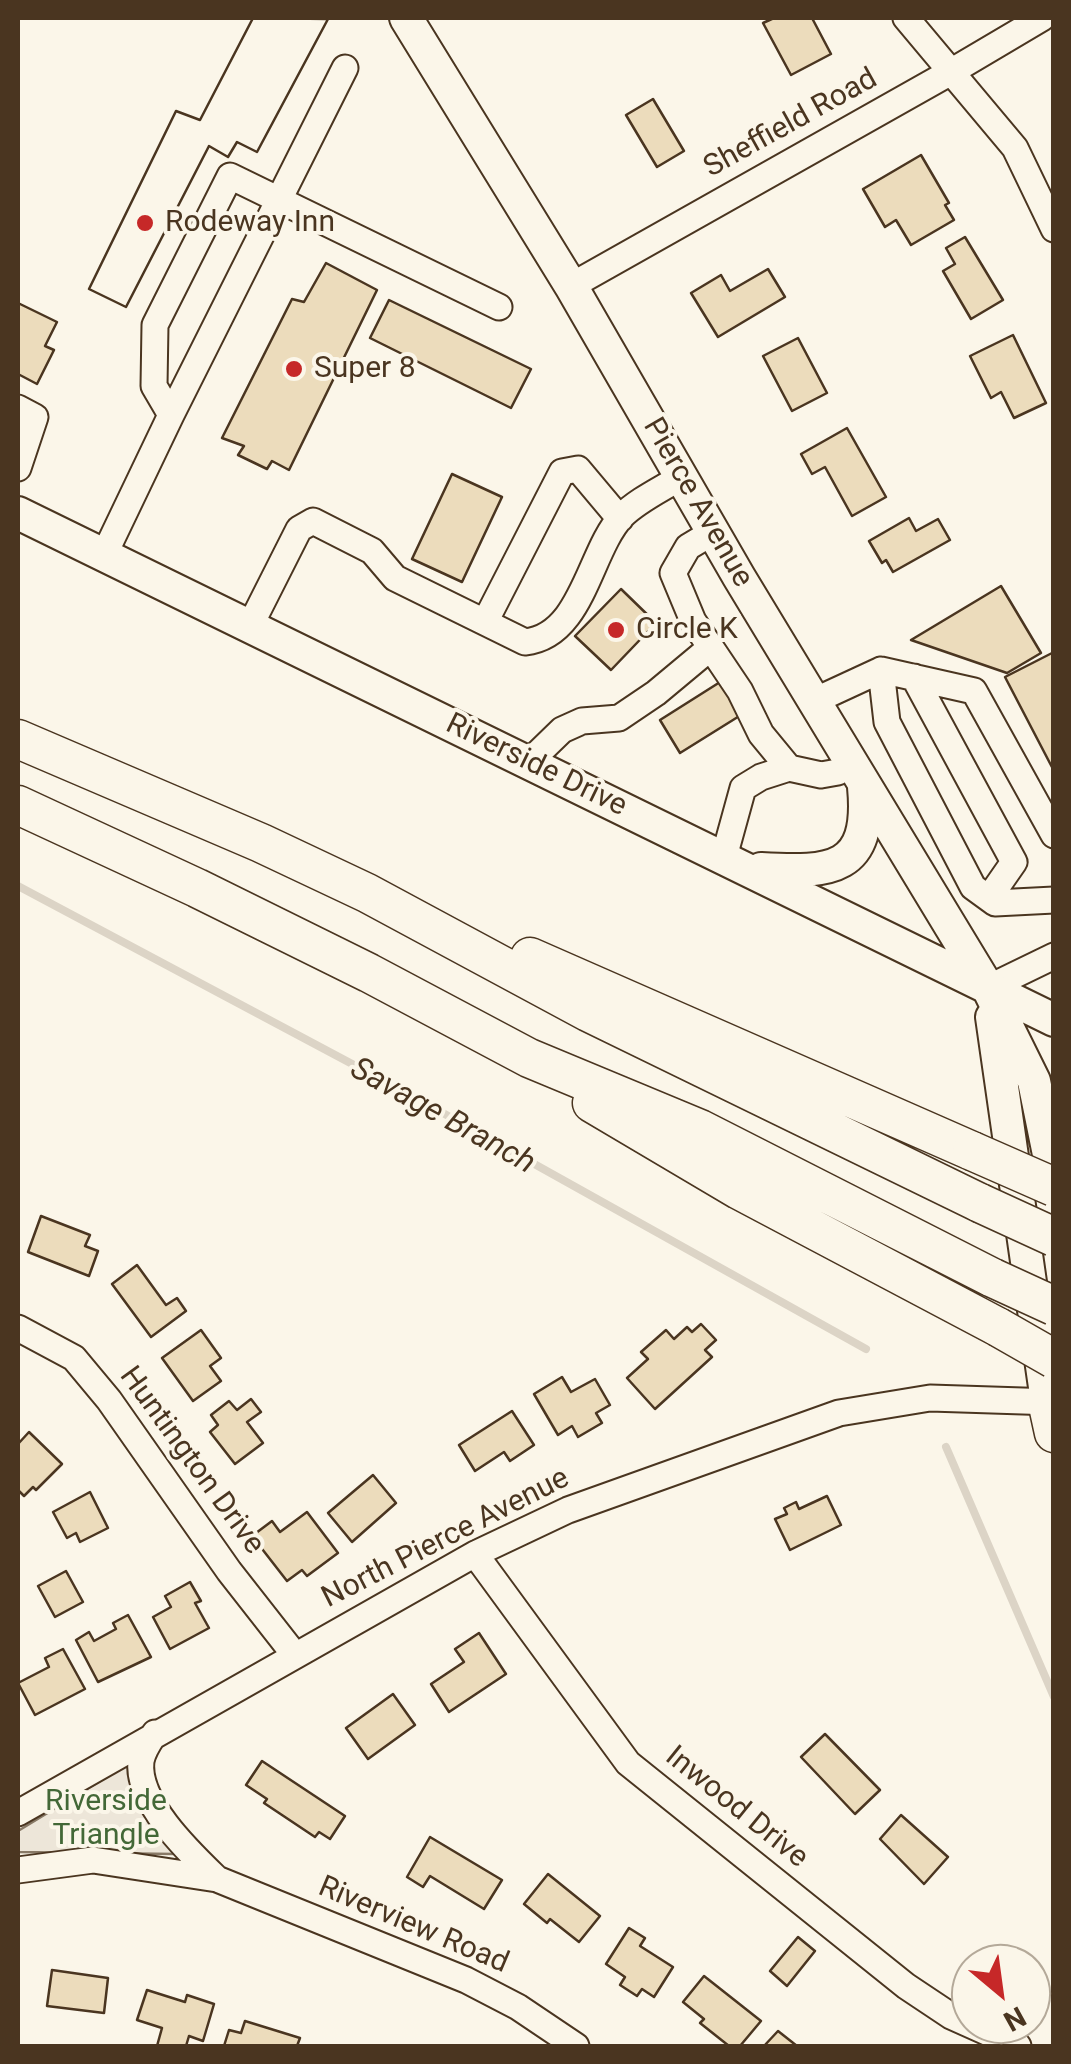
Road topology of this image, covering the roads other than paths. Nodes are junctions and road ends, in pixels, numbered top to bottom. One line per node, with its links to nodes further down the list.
1 (406, 18): 8 (main road, Pierce Avenue)
2 (906, 18): 5 (street)
3 (1042, 18): 5 (street, Sheffield Road)
4 (345, 68): 6 (street)
5 (950, 73): 7 (street); 8 (street, Sheffield Road)
6 (280, 198): 9 (street); 11 (street); 11 (street)
7 (1054, 229)
8 (571, 286): 13 (main road, Pierce Avenue)
9 (499, 307)
10 (18, 408): 12 (street)
11 (170, 415): 17 (street)
12 (18, 468)
13 (681, 477): 15 (street); 16 (main road, Pierce Avenue)
14 (18, 513): 17 (main road, Riverside Drive)
15 (620, 519): 18 (street); 18 (street)
16 (714, 532): 20 (street); 23 (main road, Pierce Avenue)
17 (104, 555): 19 (main road, Riverside Drive)
18 (485, 622): 19 (street)
19 (250, 626): 25 (main road, Riverside Drive)
20 (710, 648): 25 (street); 26 (street)
21 (881, 670): 22 (street); 23 (street); 32 (street)
22 (914, 678): 29 (street); 32 (street)
23 (814, 701): 27 (main road, Pierce Avenue)
24 (18, 739): 31 (highway)
25 (529, 762): 30 (main road, Riverside Drive)
26 (789, 768): 27 (street); 30 (street)
27 (857, 772): 30 (main road); 35 (main road, Pierce Avenue)
28 (18, 805): 37 (highway)
29 (1054, 835)
30 (735, 863): 35 (main road, Riverside Drive)
31 (367, 894): 39 (highway, bridge); 40 (highway, bridge)
32 (989, 898): 33 (street)
33 (1054, 900)
34 (1054, 956): 35 (street)
35 (988, 988): 36 (main road, Riverside Drive); 38 (main road, Pierce Avenue); 44 (main road, Pierce Avenue)
36 (1054, 1020)
37 (529, 1058): 41 (highway, bridge); 43 (highway, bridge)
38 (1054, 1179)
39 (1054, 1187)
40 (1054, 1238)
41 (1054, 1306)
42 (18, 1328): 46 (street, Huntington Drive)
43 (1054, 1359)
44 (1051, 1412): 45 (street, North Pierce Avenue)
45 (475, 1554): 46 (street, North Pierce Avenue); 52 (street, Inwood Drive)
46 (294, 1654): 47 (street, North Pierce Avenue)
47 (155, 1732): 48 (street, North Pierce Avenue); 50 (street, Riverview Road)
48 (18, 1813)
49 (18, 1870): 50 (street, Riverview Road)
50 (217, 1879): 51 (street, Riverview Road)
51 (576, 2046)
52 (1018, 2046)

